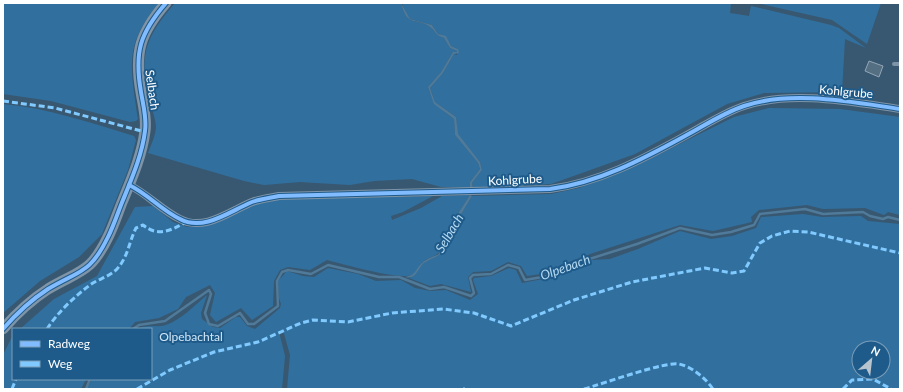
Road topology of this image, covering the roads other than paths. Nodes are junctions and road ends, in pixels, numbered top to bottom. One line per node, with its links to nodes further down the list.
1 (166, 3): 5 (street, Selbach)
2 (894, 64): 3 (lane)
3 (900, 64)
4 (900, 109): 5 (street, Kohlgrube)
5 (129, 185): 6 (street, Selbach)
6 (3, 330)

